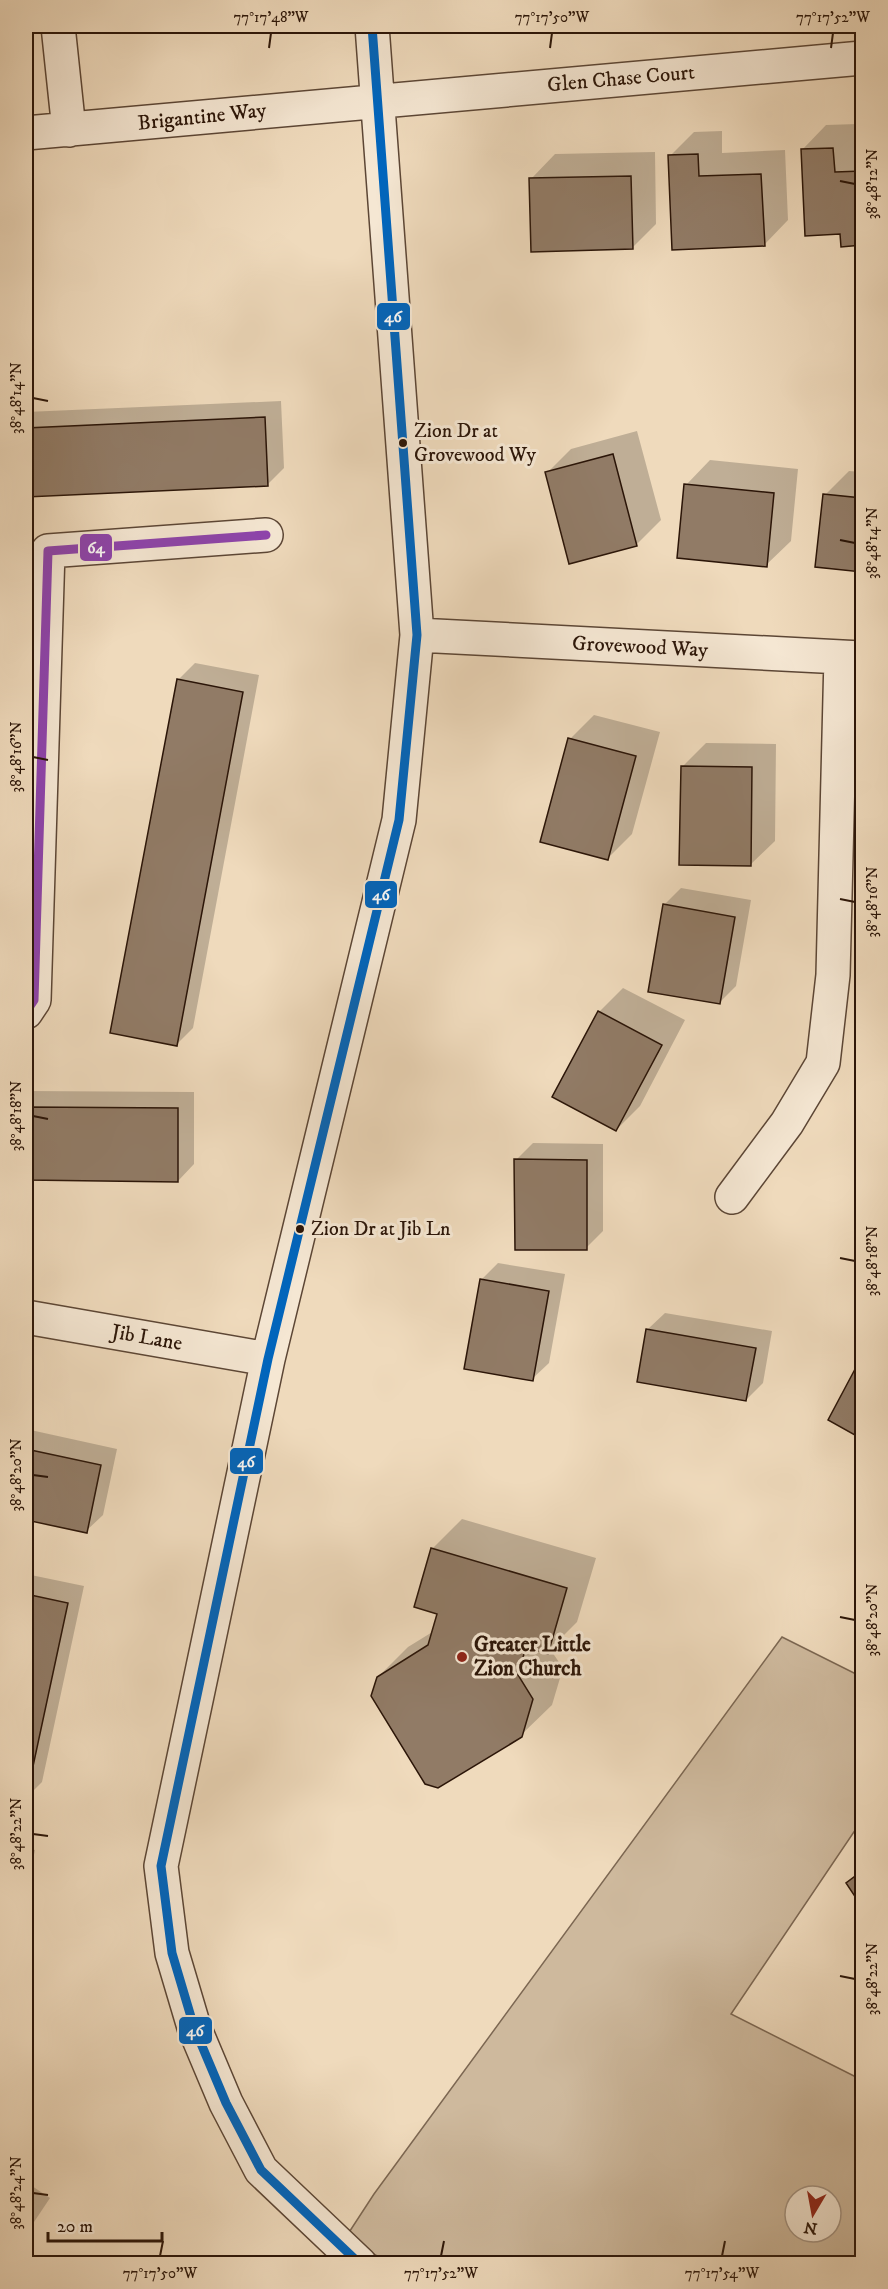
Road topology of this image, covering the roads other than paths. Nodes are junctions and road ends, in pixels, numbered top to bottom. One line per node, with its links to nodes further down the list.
1 (58, 26): 5 (street)
2 (372, 26): 4 (street)
3 (862, 58): 4 (street, Glen Chase Court)
4 (379, 100): 5 (street, Brigantine Way); 8 (street)
5 (69, 130): 6 (street, Brigantine Way)
6 (26, 133)
7 (266, 535): 10 (street)
8 (417, 635): 9 (street, Grovewood Way); 13 (street)
9 (852, 658): 11 (street)
10 (26, 1012)
11 (732, 1197)
12 (26, 1317): 13 (street, Jib Lane)
13 (268, 1359): 14 (street)
14 (360, 2264)

